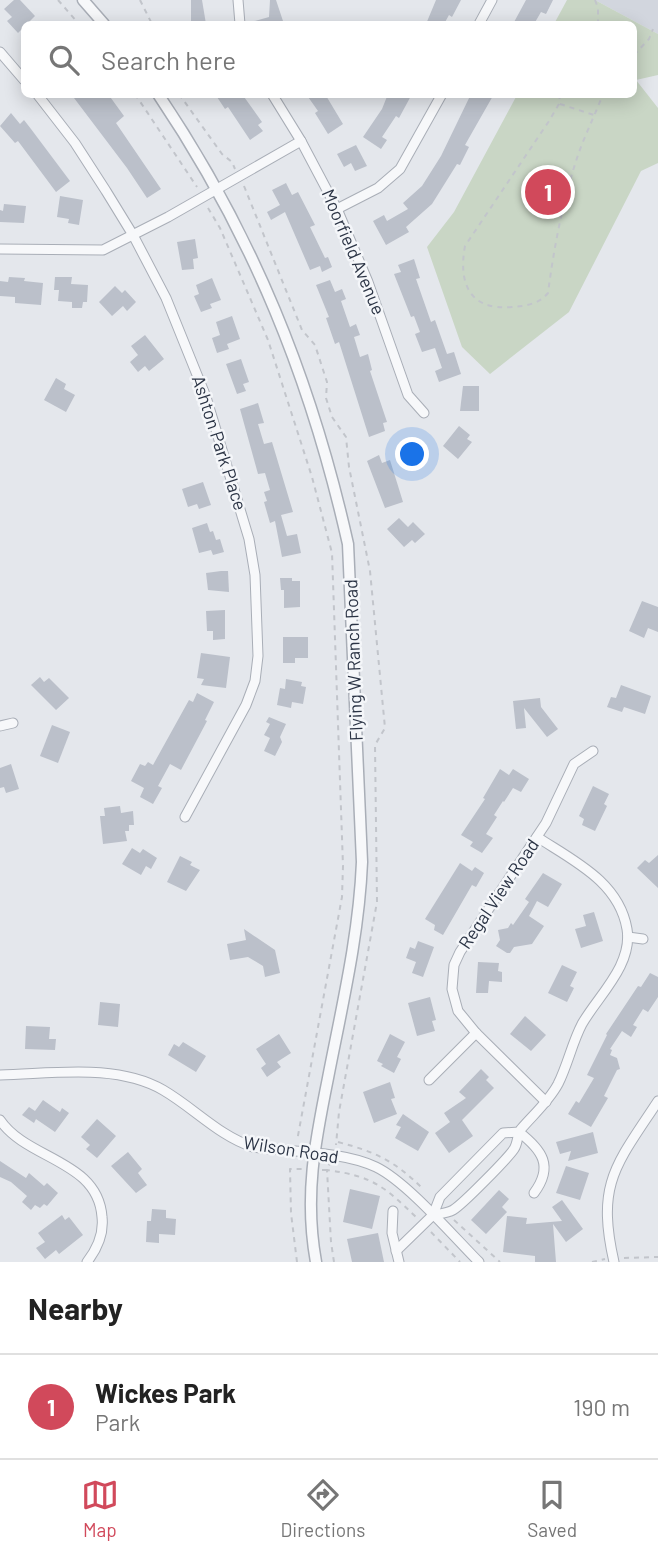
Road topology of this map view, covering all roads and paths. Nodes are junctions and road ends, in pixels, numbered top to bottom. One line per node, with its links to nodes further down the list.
1 (58, 0): 7 (path)
2 (83, 0): 8 (street)
3 (140, 0): 9 (path)
4 (238, 0): 10 (street)
5 (492, 0): 11 (street)
6 (595, 0): 12 (path)
7 (76, 21)
8 (101, 21)
9 (150, 21)
10 (240, 21)
11 (481, 21)
12 (598, 21)
13 (653, 29): 15 (path)
14 (0, 52): 16 (street)
15 (637, 52)
16 (21, 76)
17 (40, 98): 32 (street, Ashton Park Place)
18 (138, 98): 30 (path)
19 (161, 98): 29 (street, Flying W Ranch Road)
20 (182, 98): 28 (path)
21 (274, 98): 27 (street, Moorfield Avenue)
22 (440, 98): 31 (street)
23 (560, 98): 25 (path)
24 (601, 98): 26 (path)
25 (559, 104): 26 (path); 26 (path)
26 (595, 115)
27 (301, 141): 28 (street); 31 (street, Moorfield Avenue)
28 (239, 177): 29 (street); 51 (path)
29 (218, 188): 30 (street); 50 (street, Flying W Ranch Road)
30 (202, 197): 32 (street); 49 (path)
31 (337, 209): 34 (street, Moorfield Avenue)
32 (133, 235): 33 (street); 38 (street, Ashton Park Place)
33 (0, 249)
34 (424, 414)
35 (13, 723): 36 (street)
36 (0, 726)
37 (593, 751): 39 (street, Regal View Road)
38 (185, 817)
39 (537, 837): 40 (street); 42 (street, Regal View Road)
40 (628, 937): 41 (street); 46 (street)
41 (643, 939)
42 (476, 1033): 44 (street); 46 (street, Regal View Road)
43 (0, 1075): 49 (street, Wilson Road)
44 (429, 1080)
45 (658, 1101): 60 (street)
46 (546, 1102): 48 (street)
47 (0, 1120): 61 (street)
48 (519, 1132): 55 (street); 57 (street); 57 (street)
49 (294, 1153): 50 (street, Wilson Road); 52 (path)
50 (313, 1154): 51 (street, Wilson Road); 53 (street, Flying W Ranch Road)
51 (333, 1157): 54 (path); 57 (street, Wilson Road)
52 (290, 1169): 53 (path); 62 (path)
53 (311, 1169): 54 (path); 63 (street, Flying W Ranch Road)
54 (327, 1170): 64 (path)
55 (534, 1193)
56 (393, 1211): 58 (street)
57 (433, 1216): 58 (street); 66 (street, Wilson Road)
58 (396, 1251): 65 (street)
59 (658, 1257): 60 (path)
60 (613, 1260): 67 (path)
61 (87, 1262)
62 (297, 1262)
63 (316, 1262)
64 (334, 1262)
65 (399, 1262)
66 (479, 1262)
67 (593, 1262)

